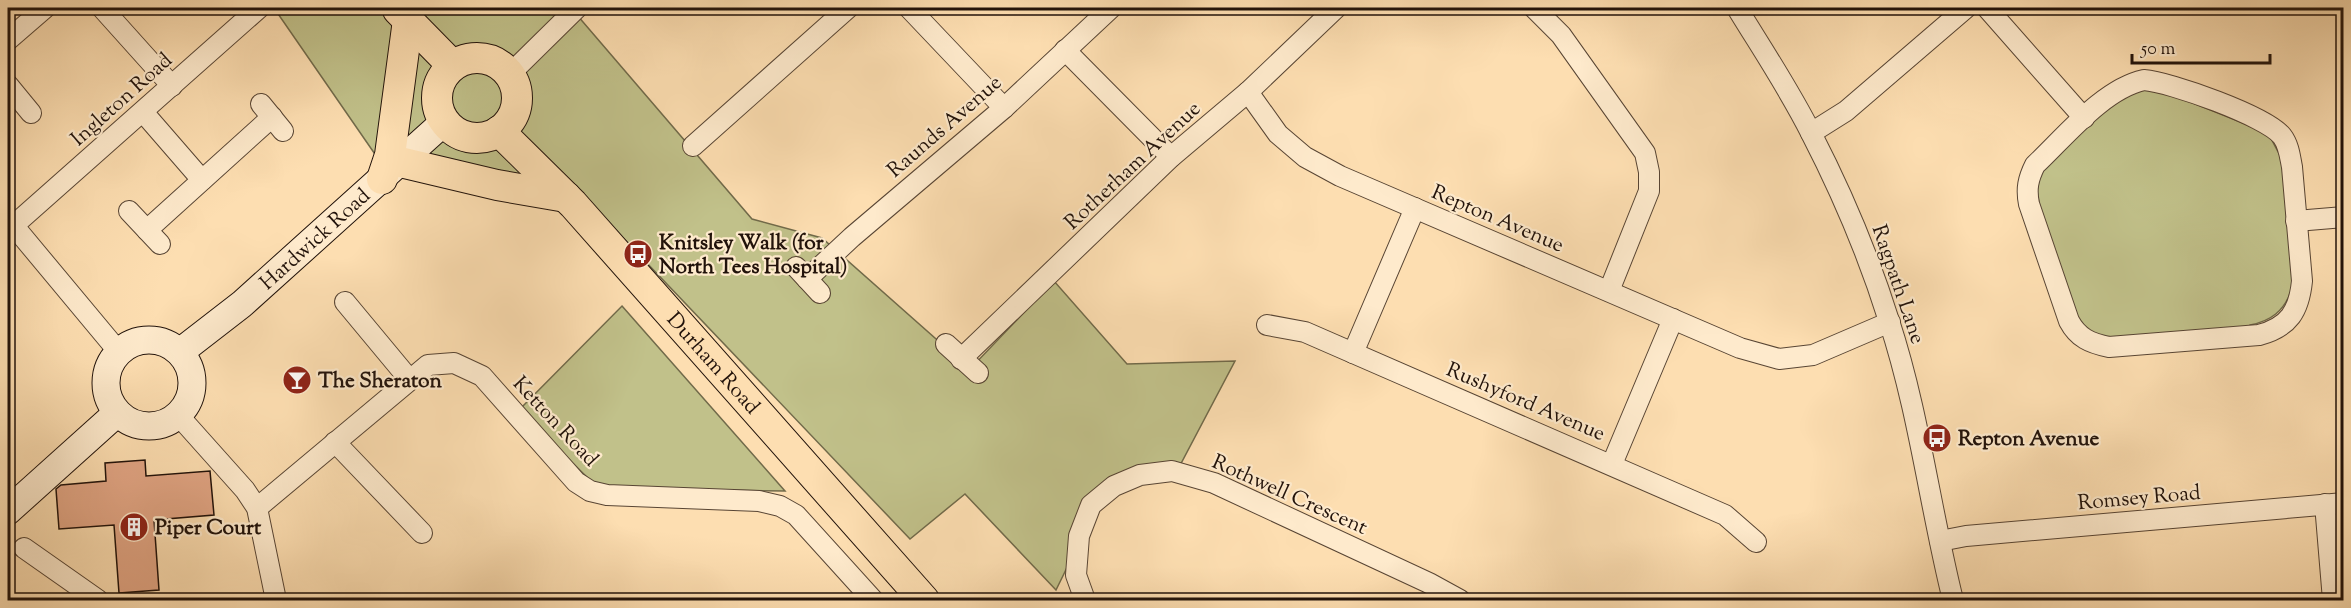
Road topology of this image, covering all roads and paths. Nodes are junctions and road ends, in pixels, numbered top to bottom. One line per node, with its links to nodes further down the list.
1 (45, 8): 14 (street)
2 (102, 8): 19 (street)
3 (259, 8): 19 (street, Ingleton Road)
4 (577, 8): 17 (street)
5 (848, 8): 29 (street)
6 (909, 8): 21 (street)
7 (1111, 8): 15 (street, Raunds Avenue)
8 (1336, 8): 20 (street, Rotherham Avenue)
9 (1534, 8): 40 (street)
10 (1737, 8): 28 (street, Ragpath Lane)
11 (1966, 8): 28 (street)
12 (1987, 8): 25 (street)
13 (402, 14): 16 (main road); 31 (main road)
14 (8, 40)
15 (1065, 50): 21 (street, Raunds Avenue); 30 (street)
16 (452, 65): 17 (main road); 26 (main road)
17 (510, 74): 27 (main road)
18 (8, 85): 23 (street)
19 (172, 86): 22 (street, Ingleton Road)
20 (1248, 92): 30 (street, Rotherham Avenue); 34 (street, Repton Avenue)
21 (1004, 108): 39 (street, Raunds Avenue)
22 (143, 112): 32 (street); 38 (street, Ingleton Road)
23 (31, 113)
24 (272, 117): 32 (street)
25 (2084, 118): 37 (street); 37 (street)
26 (444, 122): 27 (main road); 31 (street, Hardwick Road)
27 (499, 131): 33 (main road, Durham Road)
28 (1811, 133): 43 (street, Ragpath Lane)
29 (694, 146)
30 (1171, 157): 49 (street, Rotherham Avenue)
31 (391, 170): 33 (main road); 47 (street, Hardwick Road)
32 (202, 180): 35 (street)
33 (566, 197): 67 (main road, Durham Road)
34 (1415, 208): 40 (street, Repton Avenue); 48 (street)
35 (129, 211)
36 (2343, 217): 37 (street)
37 (2296, 221)
38 (10, 223): 46 (street)
39 (808, 280)
40 (1609, 291): 42 (street, Repton Avenue)
41 (345, 302): 51 (street)
42 (1673, 319): 43 (street, Repton Avenue); 55 (street)
43 (1890, 322): 60 (street, Ragpath Lane)
44 (1267, 325): 48 (street, Rushyford Avenue)
45 (946, 344): 49 (street)
46 (118, 351): 47 (street); 52 (street)
47 (180, 352): 53 (street)
48 (1353, 353): 55 (street, Rushyford Avenue)
49 (961, 359): 50 (street)
50 (978, 373)
51 (409, 378): 54 (street, Ketton Road); 66 (street, Ketton Road)
52 (117, 413): 53 (street); 58 (street)
53 (178, 415): 57 (street)
54 (335, 442): 57 (street, Ketton Road); 59 (street)
55 (1612, 464): 61 (street, Rushyford Avenue)
56 (2334, 504): 60 (street, Romsey Road); 71 (street)
57 (257, 508): 65 (street)
58 (8, 512)
59 (422, 533)
60 (1940, 541): 70 (street, Ragpath Lane)
61 (1756, 542)
62 (24, 548): 63 (street)
63 (98, 600)
64 (270, 600): 65 (street)
65 (276, 600)
66 (873, 600)
67 (924, 600)
68 (1085, 600): 69 (street, Rothwell Crescent)
69 (1461, 600)
70 (1953, 600)
71 (2333, 600)

